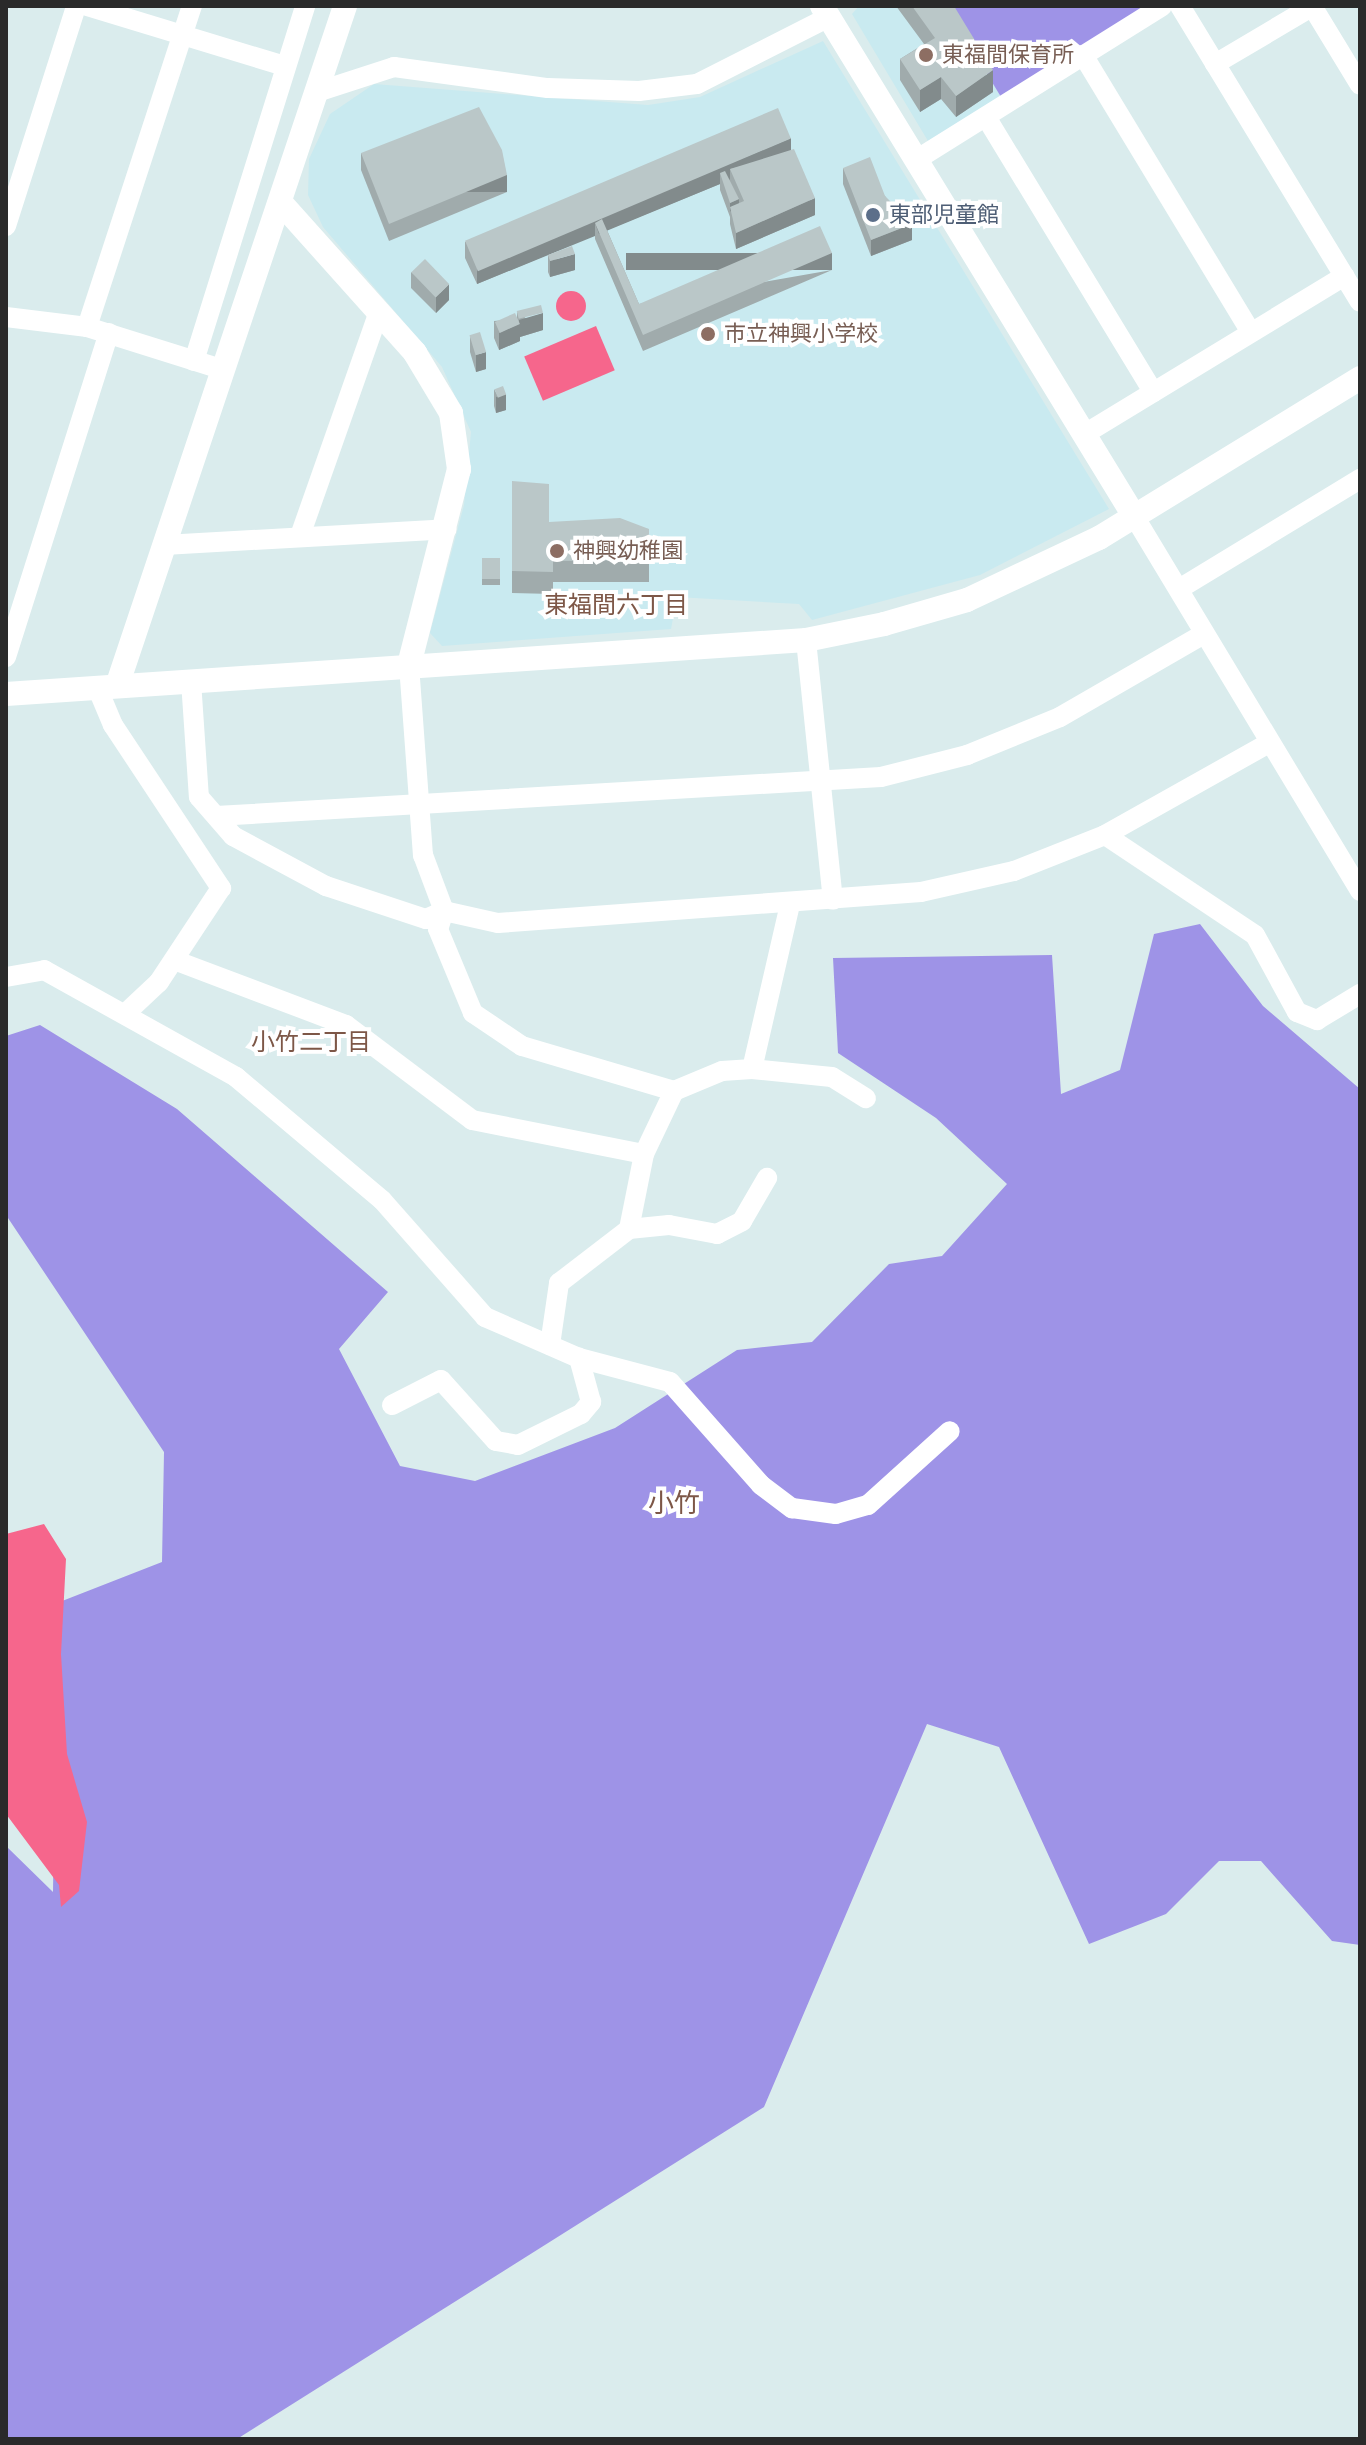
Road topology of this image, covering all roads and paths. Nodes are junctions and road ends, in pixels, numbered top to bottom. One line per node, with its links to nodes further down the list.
1 (76, 6): 19 (street)
2 (87, 6): 10 (street)
3 (192, 6): 10 (street)
4 (305, 6): 13 (street)
5 (345, 6): 15 (street)
6 (1162, 6): 11 (street)
7 (1180, 6): 12 (street)
8 (1312, 6): 12 (street); 14 (street)
9 (830, 10): 15 (street); 17 (street)
10 (184, 33): 13 (street); 24 (street)
11 (1083, 55): 16 (street); 25 (street)
12 (1215, 64): 20 (street)
13 (285, 66): 27 (street)
14 (1360, 85)
15 (317, 92): 18 (street)
16 (986, 117): 17 (street); 30 (street)
17 (916, 160): 31 (street)
18 (282, 204): 22 (street); 28 (street)
19 (6, 226)
20 (1344, 276): 21 (street); 25 (street)
21 (1360, 302)
22 (379, 311): 34 (street); 35 (street)
23 (6, 317): 24 (street)
24 (87, 327): 26 (street)
25 (1251, 332): 30 (street)
26 (109, 333): 27 (street); 40 (street)
27 (194, 361): 28 (street)
28 (221, 369): 36 (street)
29 (1360, 378): 33 (street)
30 (1153, 392): 31 (street)
31 (1083, 435): 33 (street)
32 (1360, 479): 37 (street)
33 (1134, 516): 37 (street); 39 (street)
34 (447, 529): 35 (street); 41 (street)
35 (301, 533): 36 (street)
36 (164, 545): 44 (street)
37 (1179, 589): 38 (street)
38 (1204, 634): 46 (street); 47 (street)
39 (806, 640): 41 (street); 47 (street)
40 (6, 657)
41 (409, 665): 43 (street); 48 (street)
42 (6, 678): 45 (street)
43 (191, 681): 44 (street); 49 (street)
44 (107, 687): 45 (street); 55 (street)
45 (6, 694)
46 (1269, 743): 50 (street); 51 (street)
47 (819, 780): 48 (street); 52 (street)
48 (419, 805): 49 (street); 54 (street)
49 (216, 816): 54 (street)
50 (1105, 835): 52 (street); 57 (street)
51 (1360, 891)
52 (833, 900): 53 (street)
53 (790, 904): 54 (street); 59 (street)
54 (444, 911): 60 (street)
55 (174, 960): 58 (street); 62 (street)
56 (6, 977): 58 (street)
57 (1360, 994)
58 (126, 1013): 65 (street)
59 (752, 1069): 60 (street); 61 (street)
60 (674, 1091): 62 (street)
61 (866, 1098)
62 (644, 1154): 64 (street)
63 (767, 1178): 64 (street)
64 (629, 1229): 65 (street)
65 (550, 1345): 66 (street)
66 (579, 1358): 67 (street); 68 (street)
67 (392, 1405)
68 (950, 1431)

